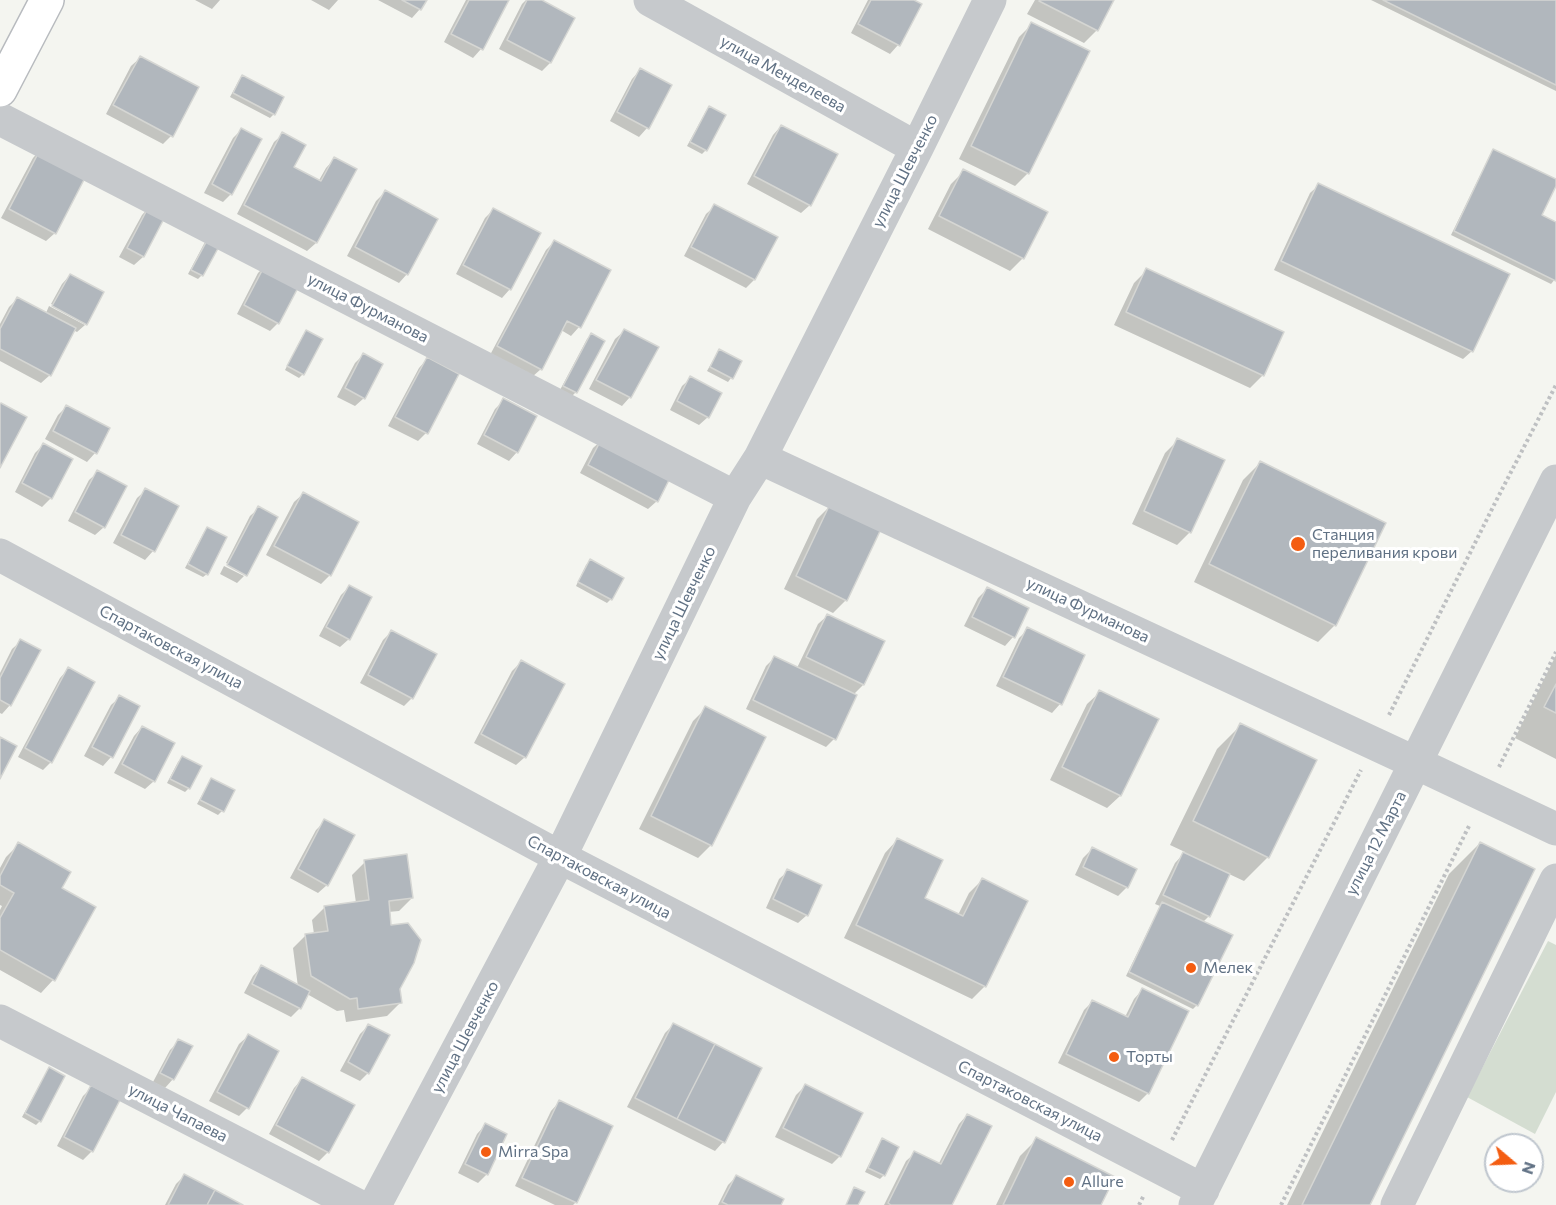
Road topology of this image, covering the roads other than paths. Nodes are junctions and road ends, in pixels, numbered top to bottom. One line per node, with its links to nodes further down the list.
1 (47, 0): 4 (main road)
2 (650, 0): 6 (street, улица Менделеева)
3 (990, 0): 6 (street, улица Шевченко)
4 (0, 90)
5 (0, 119): 9 (street, улица Фурманова)
6 (917, 148): 7 (street, улица Шевченко)
7 (760, 458): 9 (street, улица Шевченко); 11 (street, улица Фурманова)
8 (1556, 481): 11 (street, улица 12 Марта)
9 (735, 497): 13 (street, улица Шевченко)
10 (0, 555): 13 (street, Спартаковская улица)
11 (1416, 763): 12 (street, улица Фурманова); 16 (street, улица 12 Марта)
12 (1556, 829)
13 (560, 857): 16 (street, Спартаковская улица); 18 (street, улица Шевченко)
14 (1556, 880): 19 (street)
15 (0, 1021): 17 (street, улица Чапаева)
16 (1199, 1197)
17 (357, 1205)
18 (375, 1205)
19 (1397, 1205)

